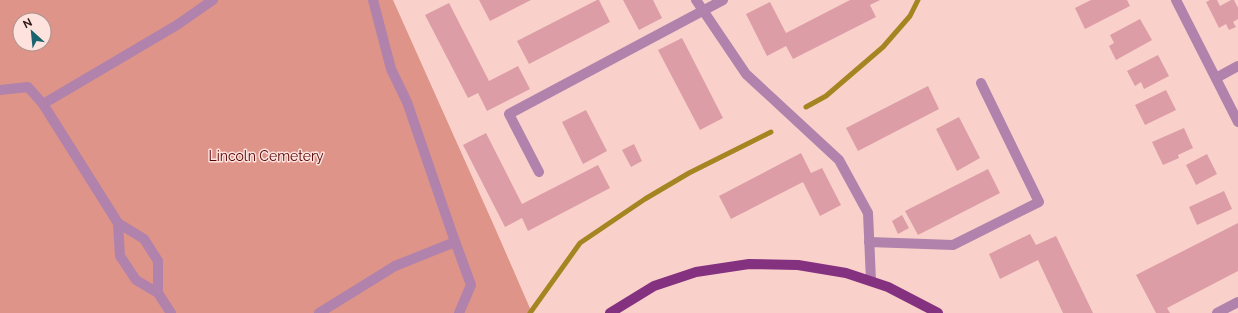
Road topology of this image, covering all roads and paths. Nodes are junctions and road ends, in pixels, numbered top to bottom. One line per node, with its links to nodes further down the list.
1 (213, 0): 11 (street)
2 (373, 0): 15 (street)
3 (696, 0): 6 (street)
4 (723, 0): 6 (street)
5 (1176, 0): 8 (street)
6 (703, 10): 13 (street); 16 (street)
7 (1238, 66): 8 (street)
8 (1216, 78): 12 (street)
9 (981, 83): 16 (street)
10 (0, 90): 11 (street)
11 (43, 104): 14 (street)
12 (1238, 122)
13 (539, 172)
14 (118, 223): 18 (street); 18 (street)
15 (455, 242): 21 (street); 22 (street)
16 (869, 242): 17 (street)
17 (871, 282): 23 (main road); 24 (main road)
18 (158, 293): 20 (street)
19 (1238, 302): 25 (street)
20 (171, 313)
21 (319, 313)
22 (459, 313)
23 (610, 313)
24 (938, 313)
25 (1217, 313)

